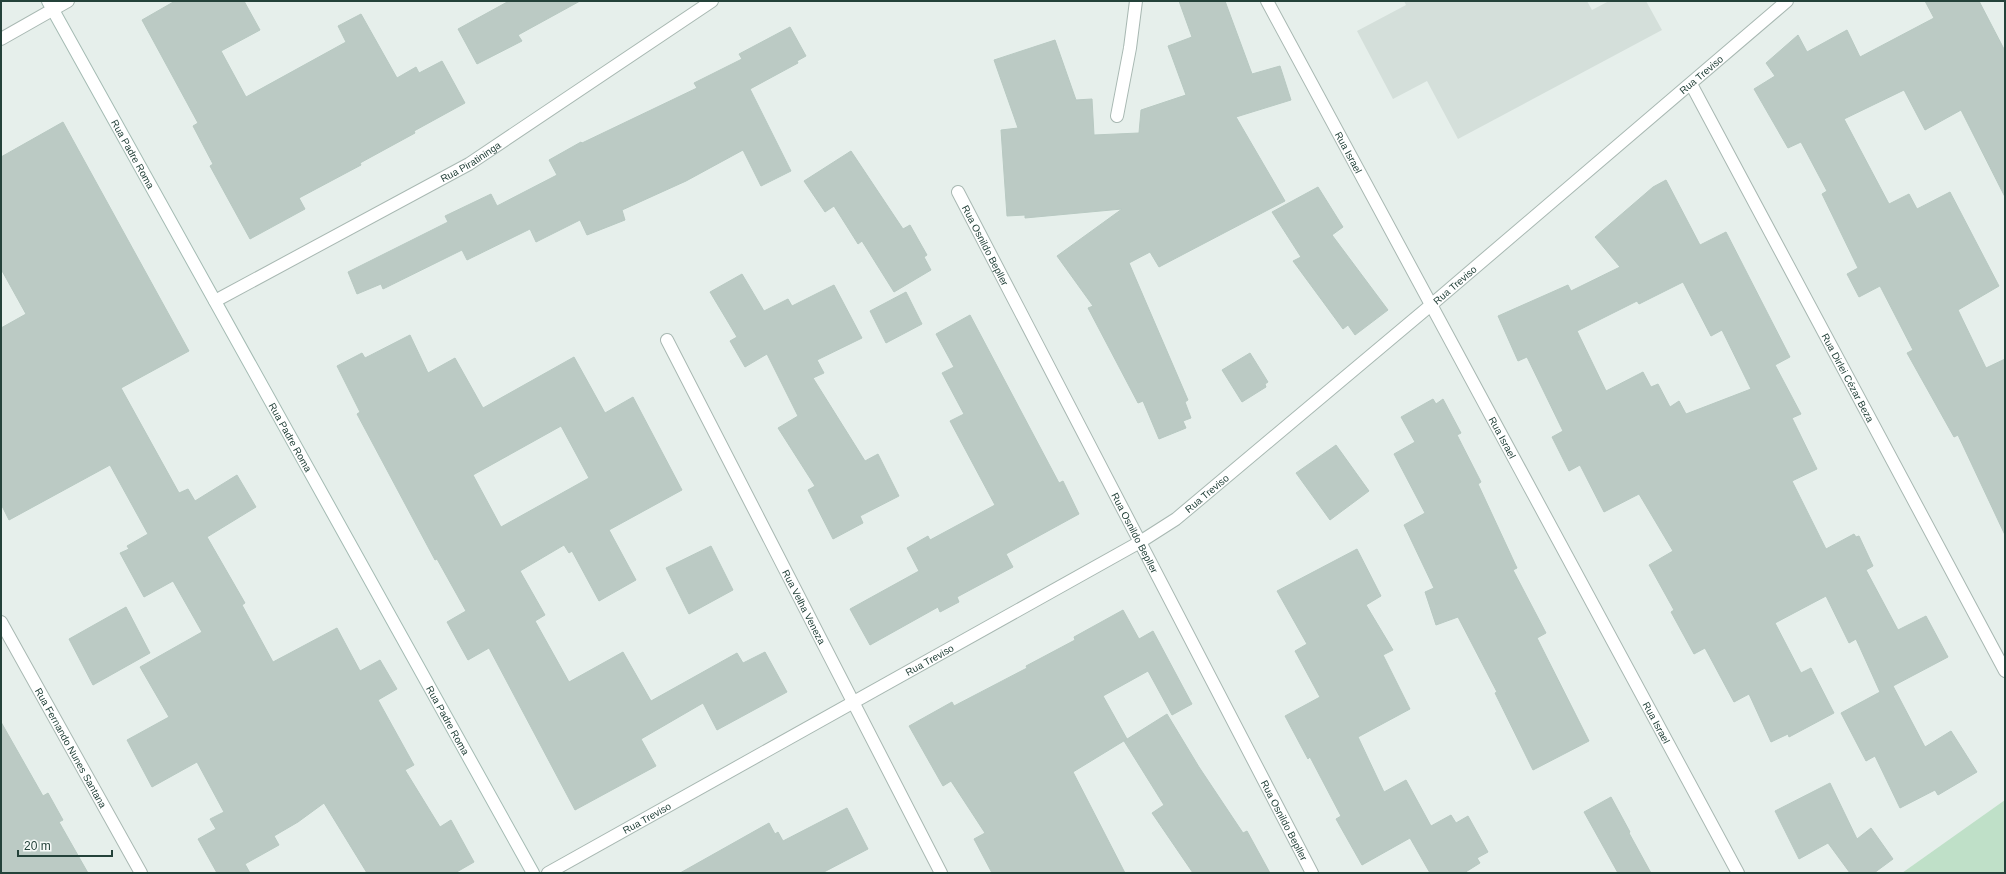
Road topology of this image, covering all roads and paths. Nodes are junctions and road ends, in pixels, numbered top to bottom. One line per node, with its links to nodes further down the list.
1 (68, 1): 6 (street)
2 (712, 1): 11 (street, Rua Piratininga)
3 (1136, 1): 9 (street)
4 (1267, 1): 12 (street, Rua Israel)
5 (1787, 1): 8 (street, Rua Treviso)
6 (50, 5): 7 (street); 11 (street, Rua Padre Roma)
7 (1, 39)
8 (1691, 84): 12 (street, Rua Treviso); 16 (street, Rua Dirlei Cézar Beza)
9 (1117, 116)
10 (958, 192): 14 (street, Rua Osnildo Bepller)
11 (215, 301): 19 (street, Rua Padre Roma)
12 (1431, 305): 14 (street, Rua Treviso); 23 (street, Rua Israel)
13 (667, 340): 17 (street, Rua Velha Veneza)
14 (1140, 542): 17 (street, Rua Treviso); 22 (street, Rua Osnildo Bepller)
15 (1, 622): 18 (street, Rua Fernando Nunes Santana)
16 (2005, 671)
17 (853, 703): 20 (street, Rua Treviso); 21 (street, Rua Velha Veneza)
18 (141, 873)
19 (533, 873)
20 (548, 873)
21 (941, 873)
22 (1312, 873)
23 (1738, 873)

